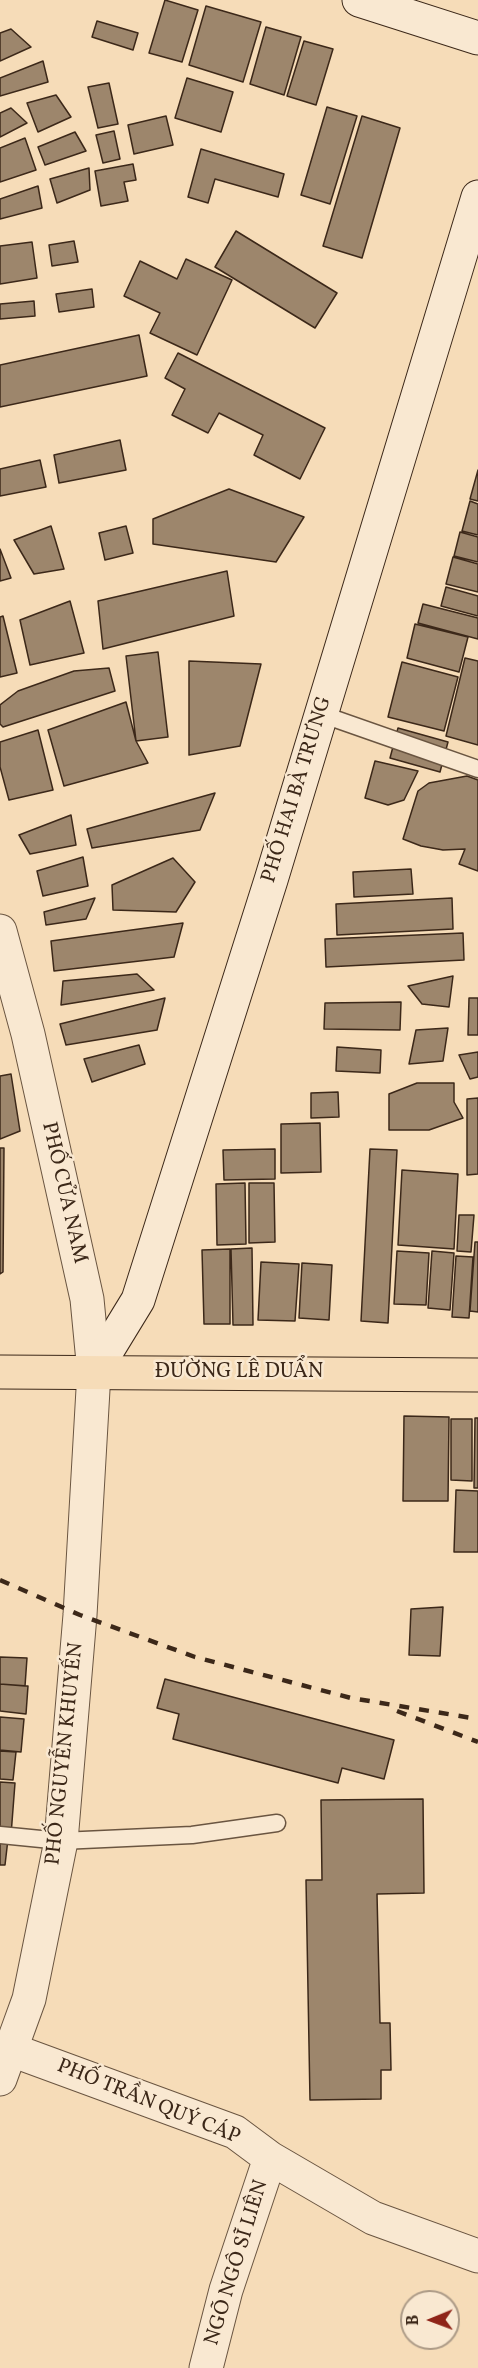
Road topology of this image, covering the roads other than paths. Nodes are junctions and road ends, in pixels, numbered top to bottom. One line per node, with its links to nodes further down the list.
1 (359, 0): 2 (street)
2 (478, 38)
3 (478, 197): 4 (street, PHỐ HAI BÀ TRƯNG)
4 (321, 714): 5 (lane); 8 (street, PHỐ HAI BÀ TRƯNG)
5 (478, 769)
6 (0, 931): 8 (street, PHỐ CỬA NAM)
7 (0, 1372): 8 (main road, ĐƯỜNG LÊ DUẨN)
8 (94, 1372): 9 (main road, ĐƯỜNG LÊ DUẨN); 10 (street, PHỐ CỬA NAM)
9 (478, 1375)
10 (88, 1459): 13 (street, PHỐ NGUYỄN KHUYẾN)
11 (277, 1823): 13 (lane)
12 (0, 1835): 13 (lane)
13 (61, 1841): 14 (street, PHỐ NGUYỄN KHUYẾN)
14 (5, 2064): 15 (street, PHỐ TRẦN QUÝ CÁP)
15 (270, 2158): 16 (street, PHỐ TRẦN QUÝ CÁP); 17 (street, NGÕ NGÔ SĨ LIÊN)
16 (478, 2256)
17 (206, 2368)

